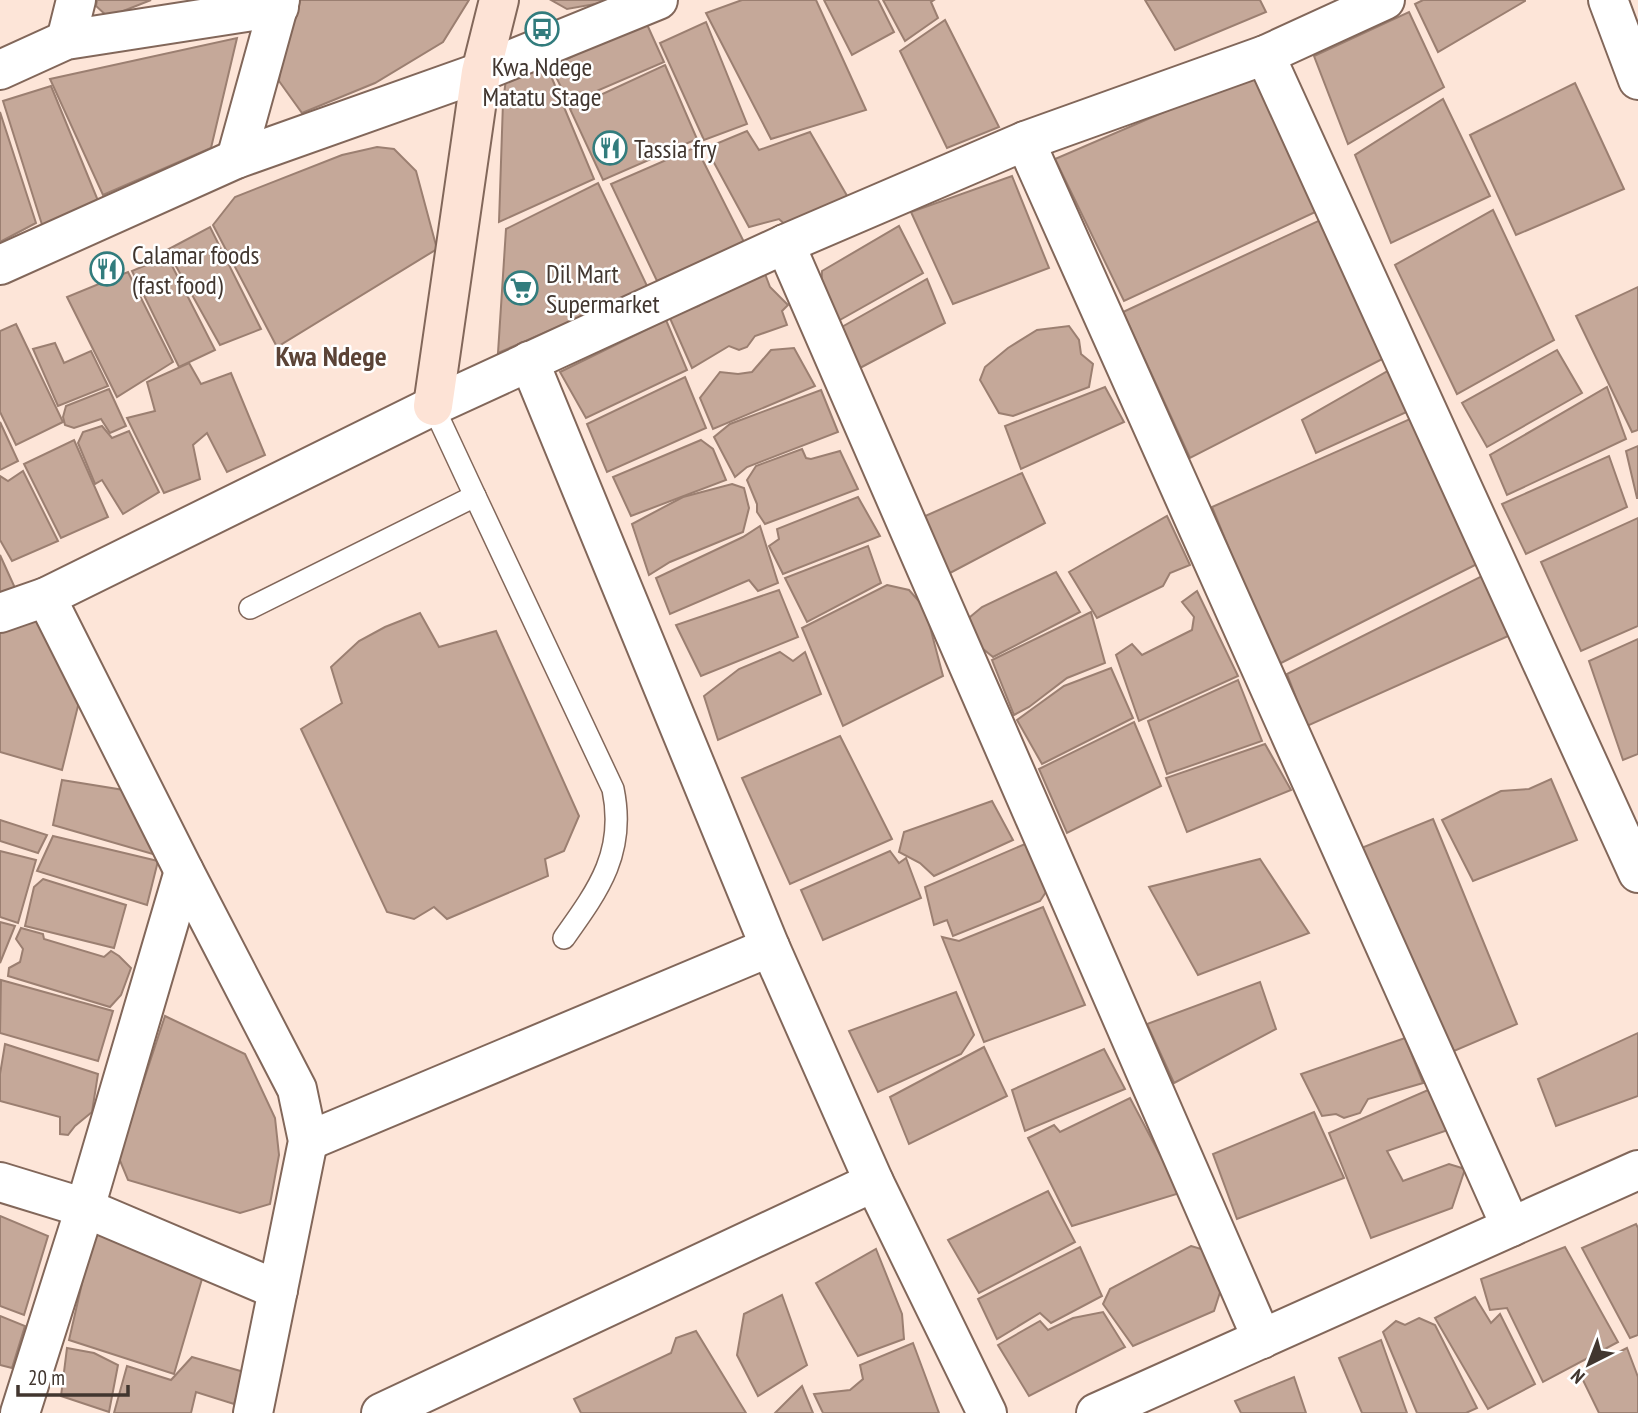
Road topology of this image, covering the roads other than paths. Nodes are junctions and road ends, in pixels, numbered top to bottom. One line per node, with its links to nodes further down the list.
1 (76, 0): 7 (street)
2 (499, 0): 10 (street)
3 (657, 0): 10 (street)
4 (1385, 0): 8 (street)
5 (1608, 0): 11 (street)
6 (280, 3): 7 (street); 13 (street)
7 (66, 40): 9 (street)
8 (1265, 55): 12 (street); 23 (street)
9 (0, 70)
10 (481, 72): 13 (street); 17 (street)
11 (1638, 80)
12 (1025, 141): 14 (street); 31 (street)
13 (236, 159): 15 (street)
14 (785, 244): 16 (street); 33 (street)
15 (0, 265)
16 (529, 361): 17 (street); 25 (street)
17 (433, 406): 18 (lane); 19 (street)
18 (475, 496): 20 (lane); 24 (lane)
19 (46, 597): 21 (street); 22 (street)
20 (250, 608)
21 (0, 613)
22 (184, 871): 26 (street); 30 (street)
23 (1638, 873)
24 (565, 938)
25 (770, 947): 26 (street); 29 (street)
26 (308, 1141): 32 (street)
27 (1638, 1170): 31 (street)
28 (0, 1182): 30 (street)
29 (874, 1182): 36 (street); 37 (street)
30 (85, 1208): 32 (street); 34 (street)
31 (1511, 1227): 33 (street)
32 (278, 1290): 35 (street)
33 (1262, 1339): 38 (street)
34 (20, 1413)
35 (253, 1413)
36 (381, 1413)
37 (987, 1413)
38 (1096, 1413)

